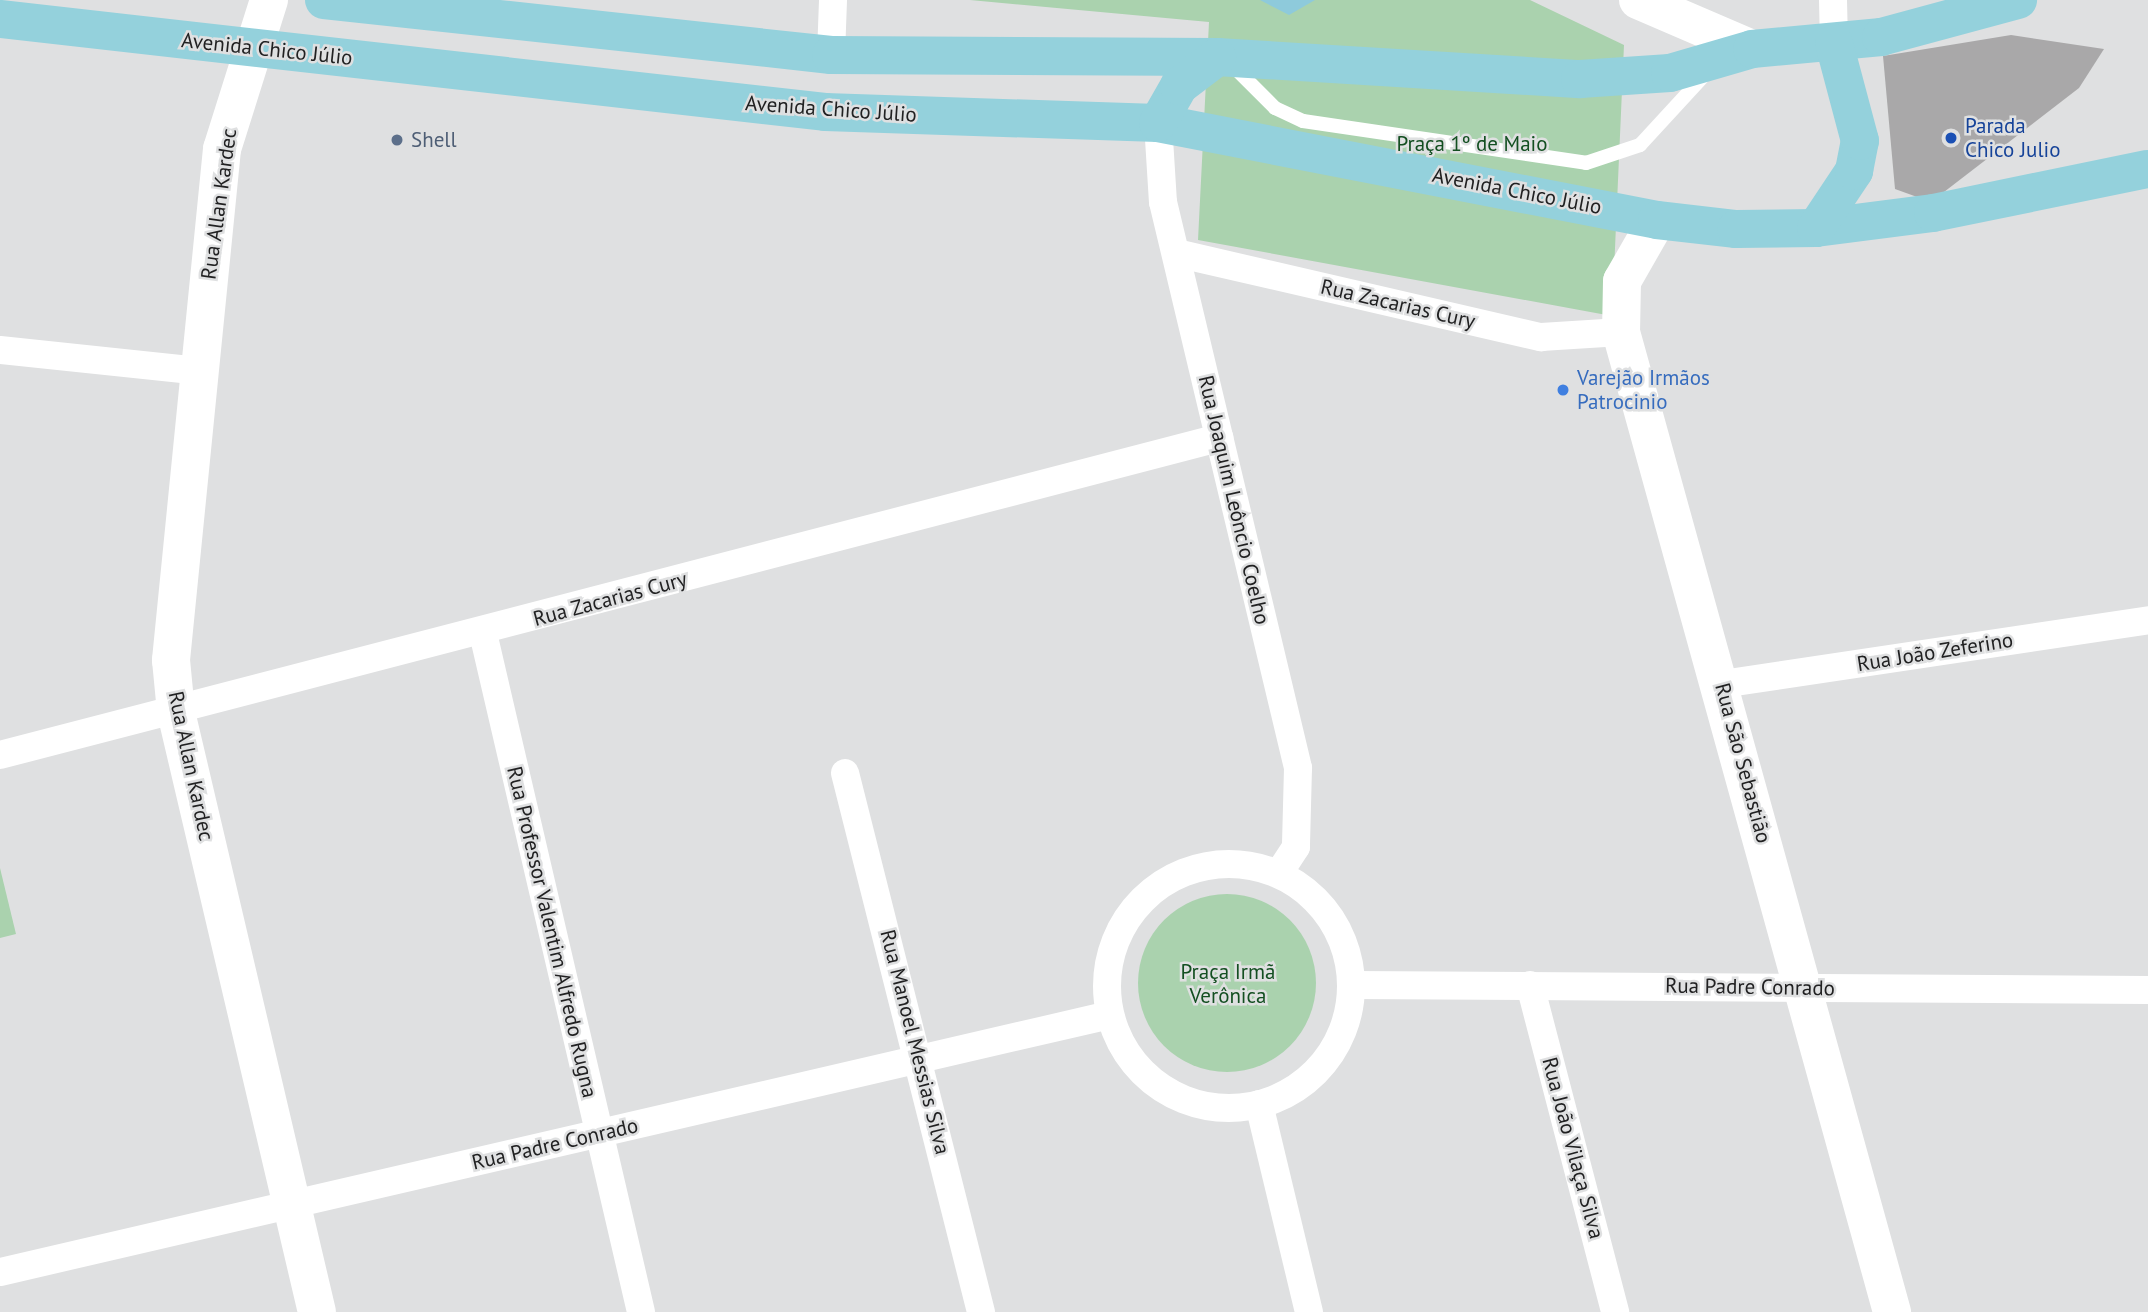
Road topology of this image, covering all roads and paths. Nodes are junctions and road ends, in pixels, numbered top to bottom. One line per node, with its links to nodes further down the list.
1 (270, 0): 10 (street, Rua Allan Kardec)
2 (324, 0): 8 (main road)
3 (833, 0): 11 (street)
4 (1638, 0): 12 (street)
5 (1833, 0): 9 (street)
6 (2018, 0): 9 (main road)
7 (0, 19): 10 (main road, Avenida Chico Júlio)
8 (580, 28): 11 (main road); 14 (main road)
9 (1834, 43): 12 (main road); 18 (main road)
10 (254, 48): 14 (main road, Avenida Chico Júlio); 22 (street, Rua Allan Kardec)
11 (831, 55): 13 (main road)
12 (1735, 55): 13 (main road); 13 (lane)
13 (1222, 57): 15 (main road)
14 (484, 74): 15 (main road, Avenida Chico Júlio)
15 (1158, 123): 17 (main road, Avenida Chico Júlio); 19 (street, Rua Joaquim Leôncio Coelho)
16 (2148, 169): 18 (main road, Avenida Chico Júlio)
17 (1657, 220): 18 (main road, Avenida Chico Júlio); 20 (street, Rua São Sebastião)
18 (1816, 228)
19 (1176, 253): 20 (street, Rua Zacarias Cury); 23 (street, Rua Joaquim Leôncio Coelho)
20 (1621, 332): 26 (street, Rua São Sebastião)
21 (0, 350): 22 (street)
22 (199, 371): 27 (street, Rua Allan Kardec)
23 (1219, 438): 25 (street, Rua Zacarias Cury); 30 (street, Rua Joaquim Leôncio Coelho)
24 (2148, 620): 26 (street, Rua João Zeferino)
25 (483, 633): 27 (street, Rua Zacarias Cury); 38 (street, Rua Professor Valentim Alfredo Rugna)
26 (1722, 684): 33 (street, Rua São Sebastião)
27 (176, 712): 28 (street, Rua Zacarias Cury); 39 (street, Rua Allan Kardec)
28 (0, 755)
29 (845, 773): 36 (street, Rua Manoel Messias Silva)
30 (1279, 873): 31 (street); 35 (street)
31 (1352, 985): 32 (street, Rua Padre Conrado); 37 (street)
32 (1530, 985): 33 (street, Rua Padre Conrado); 45 (street, Rua João Vilaça Silva)
33 (1805, 988): 34 (street, Rua Padre Conrado); 46 (street, Rua São Sebastião)
34 (2148, 990)
35 (1110, 1015): 36 (street, Rua Padre Conrado); 37 (street)
36 (922, 1060): 38 (street, Rua Padre Conrado); 43 (street, Rua Manoel Messias Silva)
37 (1259, 1104): 44 (street)
38 (598, 1135): 39 (street, Rua Padre Conrado); 42 (street, Rua Professor Valentim Alfredo Rugna)
39 (291, 1202): 40 (street, Rua Padre Conrado); 41 (street, Rua Allan Kardec)
40 (0, 1272)
41 (317, 1312)
42 (641, 1312)
43 (981, 1312)
44 (1309, 1312)
45 (1615, 1312)
46 (1892, 1312)

